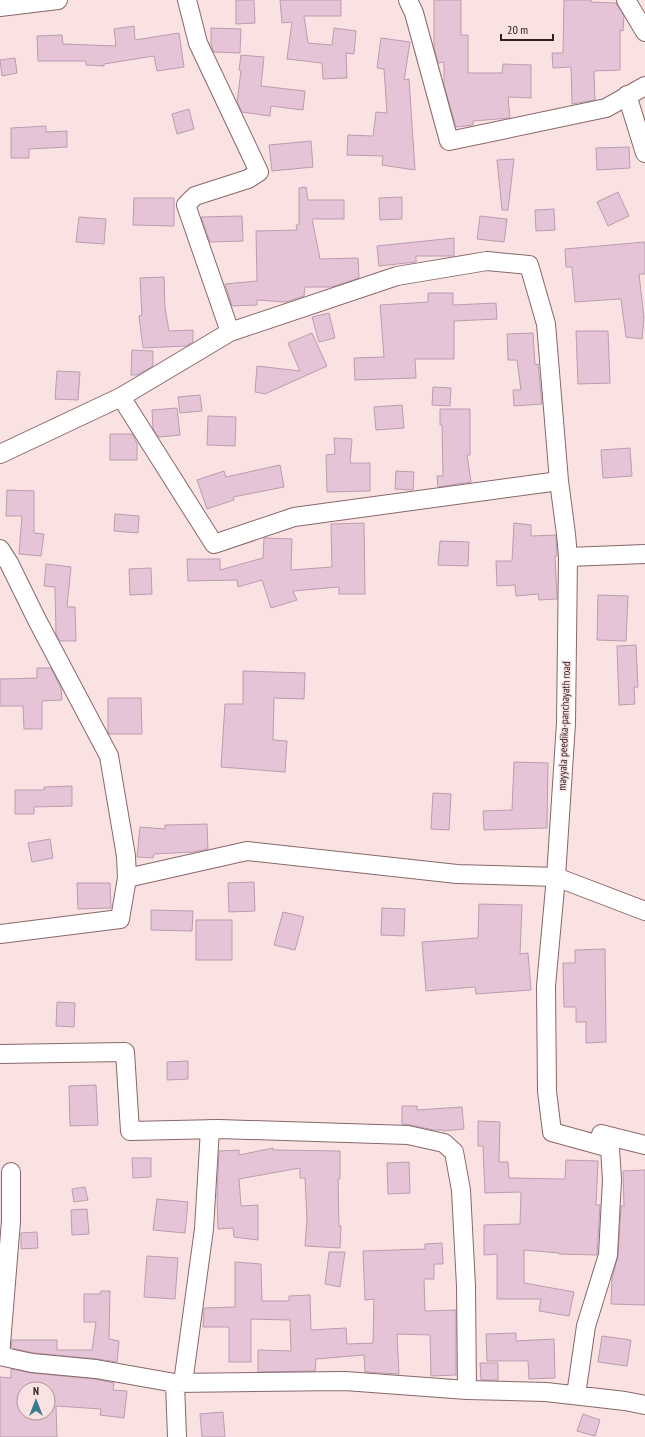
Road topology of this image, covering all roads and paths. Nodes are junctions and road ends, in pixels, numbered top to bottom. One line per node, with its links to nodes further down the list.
1 (58, 0): 5 (street)
2 (187, 0): 10 (street)
3 (408, 0): 8 (street)
4 (626, 0): 6 (street)
5 (0, 7)
6 (645, 32)
7 (645, 86): 8 (street)
8 (627, 95): 9 (street)
9 (645, 153)
10 (230, 332): 11 (street); 13 (street, mayyala peedika-panchayath road)
11 (121, 397): 12 (street); 13 (street)
12 (0, 454)
13 (559, 481): 16 (street, mayyala peedika-panchayath road)
14 (0, 549): 18 (street)
15 (645, 554): 16 (street)
16 (568, 557): 17 (street, mayyala peedika-panchayath road)
17 (556, 876): 18 (street); 19 (street); 24 (street, mayyala peedika-panchayath road)
18 (127, 878): 20 (street)
19 (645, 911)
20 (0, 934)
21 (0, 1054): 22 (street)
22 (210, 1129): 27 (street); 28 (street)
23 (645, 1145): 24 (street)
24 (610, 1148): 29 (street)
25 (11, 1172): 26 (street)
26 (0, 1356): 27 (street)
27 (179, 1383): 28 (street); 31 (street)
28 (467, 1390): 29 (street)
29 (576, 1395): 30 (street)
30 (645, 1405)
31 (177, 1437)

